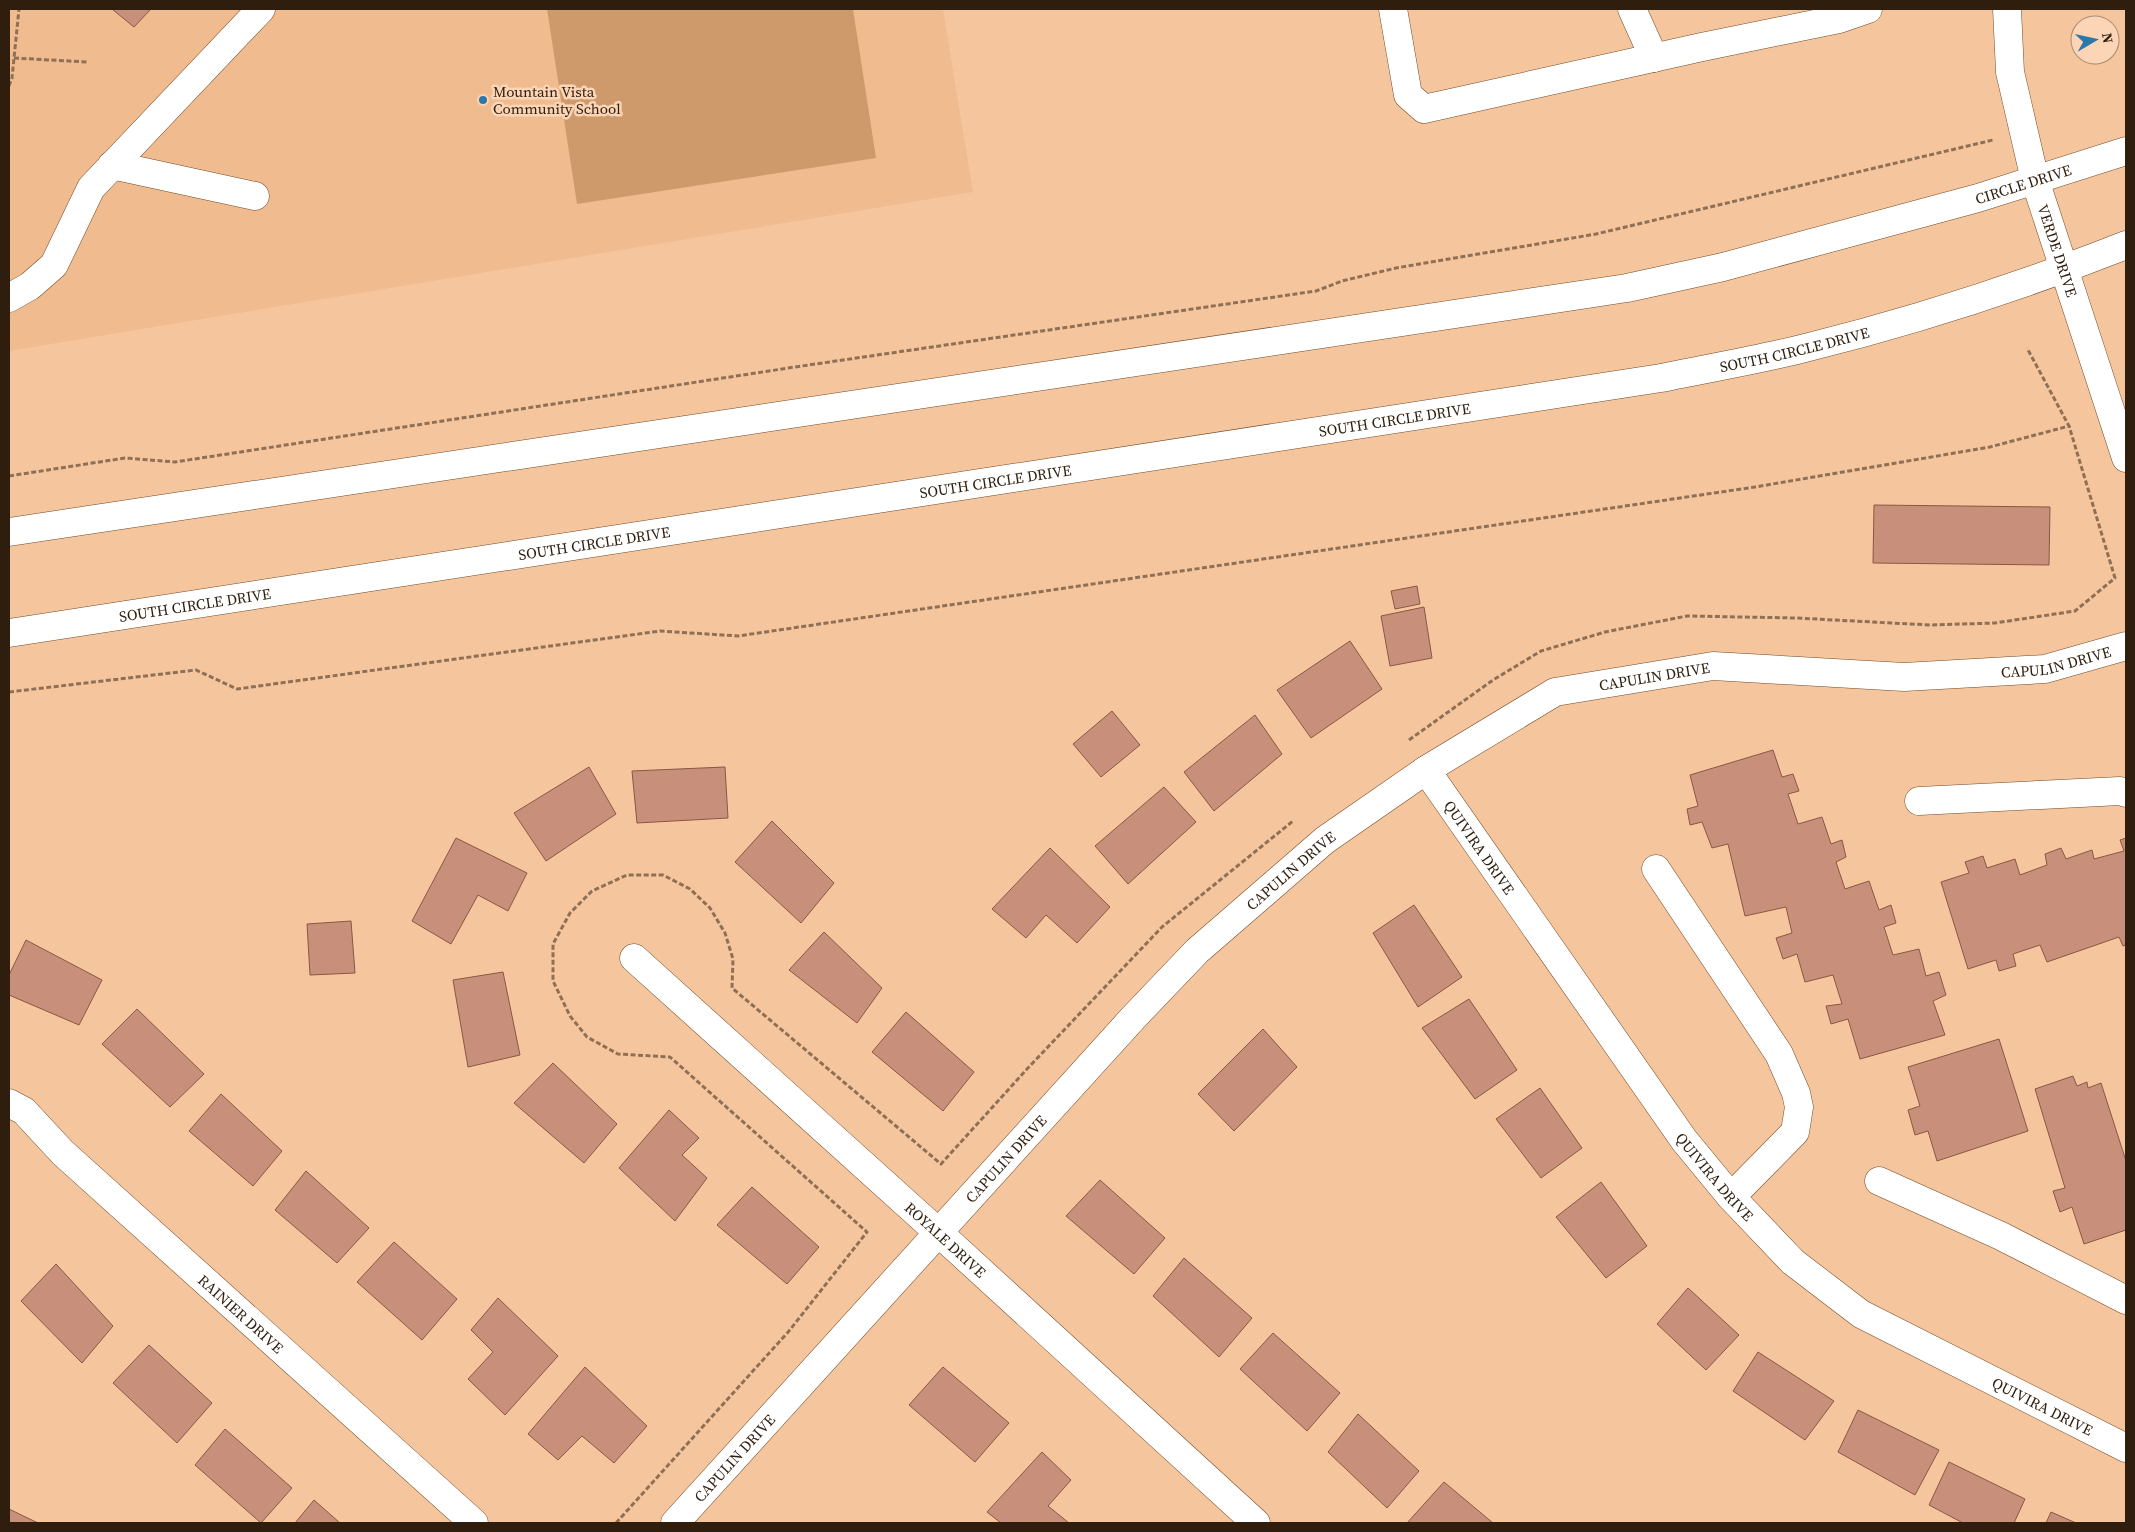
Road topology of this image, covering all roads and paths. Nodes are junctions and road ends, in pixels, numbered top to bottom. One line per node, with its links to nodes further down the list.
1 (19, 9): 7 (path)
2 (261, 9): 13 (street)
3 (1393, 9): 8 (street)
4 (1632, 9): 8 (street)
5 (1868, 9): 8 (street)
6 (2007, 9): 14 (street, VERDE DRIVE)
7 (14, 58): 9 (path); 10 (path)
8 (1654, 58)
9 (87, 62)
10 (9, 86)
11 (1994, 140): 21 (path)
12 (2126, 151): 14 (street, CIRCLE DRIVE)
13 (112, 165): 15 (street); 18 (street)
14 (2035, 180): 17 (street, VERDE DRIVE); 22 (street, CIRCLE DRIVE)
15 (255, 196)
16 (2126, 245): 17 (street)
17 (2063, 270): 20 (street, VERDE DRIVE); 23 (street, SOUTH CIRCLE DRIVE)
18 (9, 298)
19 (2027, 348): 25 (path)
20 (2126, 458)
21 (9, 476)
22 (9, 532)
23 (9, 633)
24 (2126, 646): 26 (street, CAPULIN DRIVE)
25 (9, 692)
26 (1426, 770): 34 (street, QUIVIRA DRIVE); 35 (street, CAPULIN DRIVE)
27 (2126, 792): 28 (street)
28 (1919, 801)
29 (1656, 869): 34 (street)
30 (634, 958): 35 (street, ROYALE DRIVE)
31 (732, 988): 39 (path)
32 (9, 1103): 38 (street, RAINIER DRIVE)
33 (1879, 1181): 36 (street)
34 (1731, 1197): 37 (street, QUIVIRA DRIVE)
35 (939, 1233): 40 (street, CAPULIN DRIVE); 41 (street, ROYALE DRIVE)
36 (2126, 1300)
37 (2126, 1448)
38 (474, 1523)
39 (616, 1523)
40 (675, 1523)
41 (1256, 1523)

